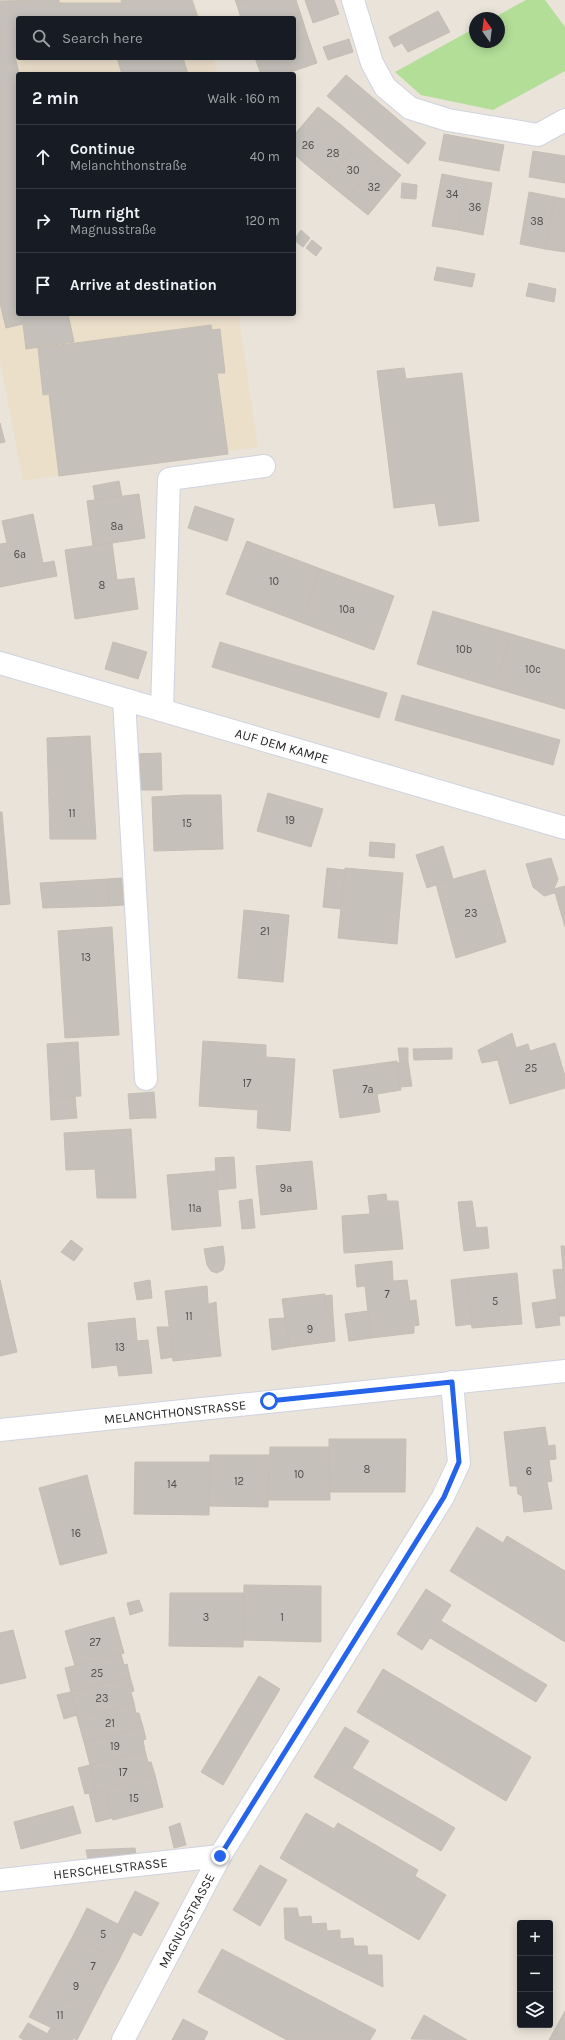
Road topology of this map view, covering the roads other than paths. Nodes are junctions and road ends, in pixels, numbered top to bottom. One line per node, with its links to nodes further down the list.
1 (353, 0): 2 (street)
2 (565, 120)
3 (264, 466): 6 (street)
4 (0, 663): 5 (street, AUF DEM KAMPE)
5 (124, 700): 6 (street, AUF DEM KAMPE); 8 (street)
6 (162, 710): 7 (street, AUF DEM KAMPE)
7 (565, 828)
8 (146, 1079)
9 (565, 1371): 10 (street, MELANCHTHONSTRASSE)
10 (452, 1382): 11 (street, MELANCHTHONSTRASSE); 12 (street, MAGNUSSTRASSE)
11 (0, 1430)
12 (220, 1856): 13 (street, HERSCHELSTRASSE); 14 (street, MAGNUSSTRASSE)
13 (0, 1880)
14 (123, 2040)

